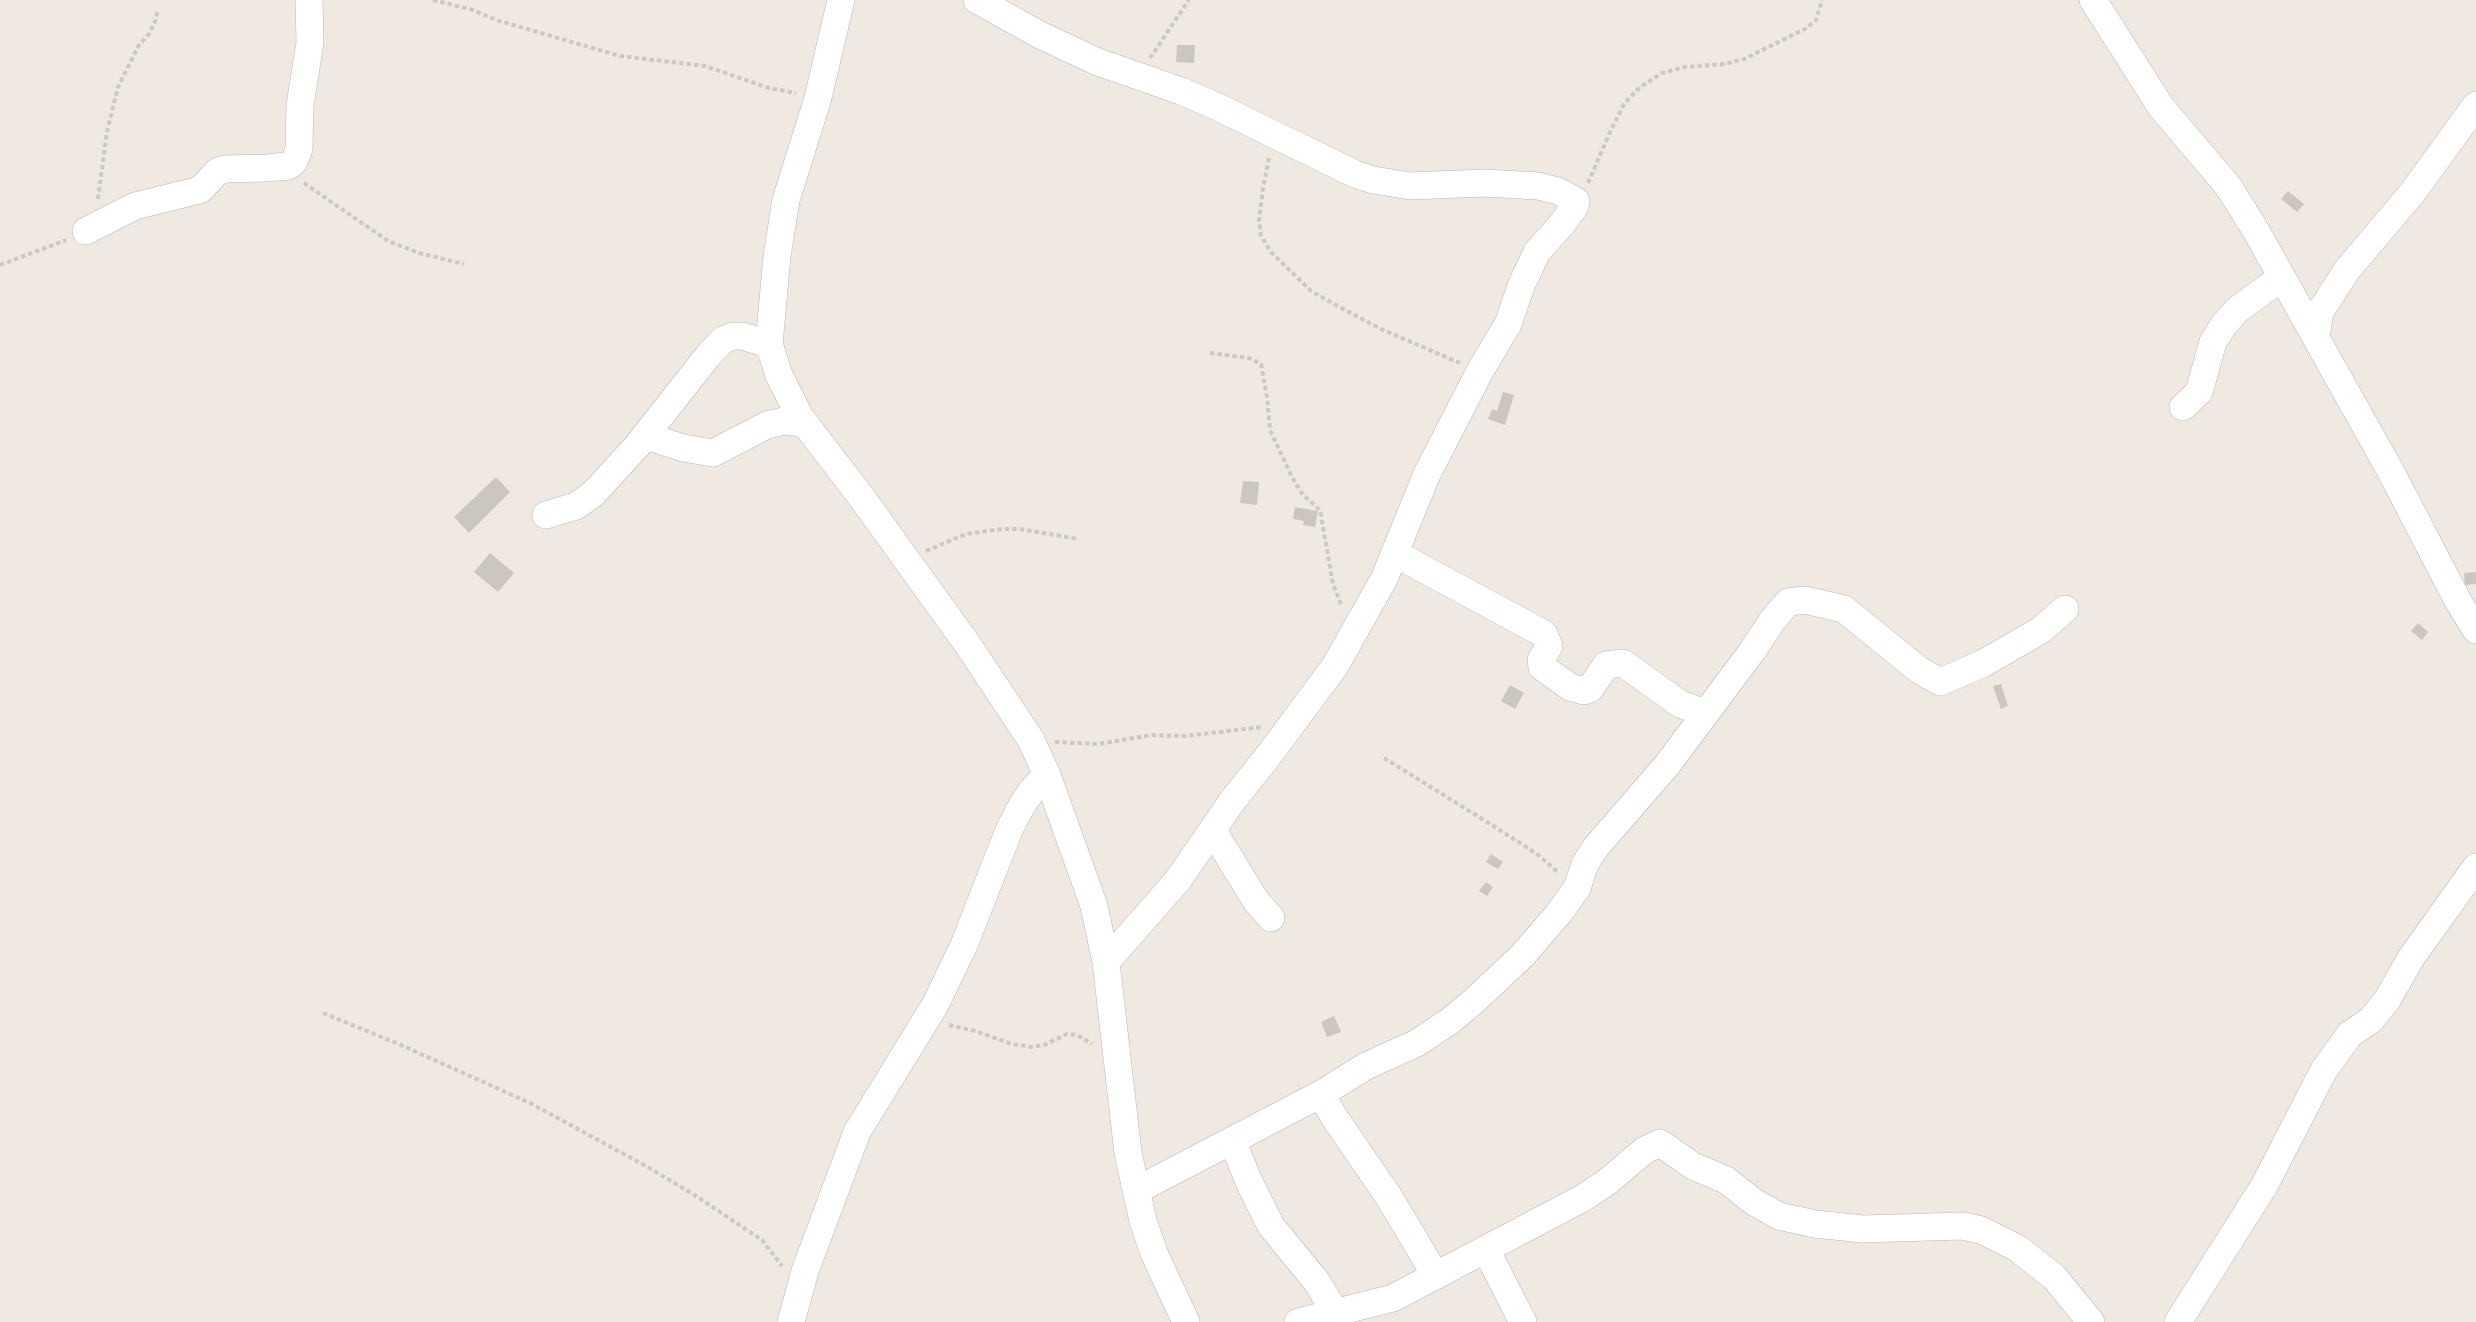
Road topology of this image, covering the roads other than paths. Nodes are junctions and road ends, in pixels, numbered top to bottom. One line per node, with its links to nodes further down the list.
1 (309, 0): 6 (street)
2 (841, 0): 9 (street)
3 (977, 0): 14 (street)
4 (2093, 0): 7 (street)
5 (2476, 105): 8 (street)
6 (90, 229)
7 (2282, 277): 8 (street); 10 (street)
8 (2316, 336): 16 (street)
9 (769, 344): 11 (street); 12 (street)
10 (2183, 408)
11 (804, 423): 12 (street); 18 (street)
12 (646, 436): 13 (street)
13 (546, 515)
14 (1396, 554): 17 (street); 19 (street)
15 (2065, 609): 17 (street)
16 (2476, 630)
17 (1705, 713): 23 (street)
18 (1047, 775): 22 (street); 29 (street)
19 (1213, 831): 21 (street); 22 (street)
20 (2476, 867): 34 (street)
21 (1271, 918)
22 (1106, 962): 25 (street)
23 (1321, 1094): 24 (street); 27 (street)
24 (1232, 1140): 25 (street); 28 (street)
25 (1137, 1190): 30 (street)
26 (1486, 1250): 27 (street); 32 (street); 33 (street)
27 (1436, 1276): 28 (street)
28 (1335, 1312): 31 (street)
29 (791, 1322)
30 (1186, 1322)
31 (1298, 1322)
32 (1523, 1322)
33 (2091, 1322)
34 (2178, 1322)

